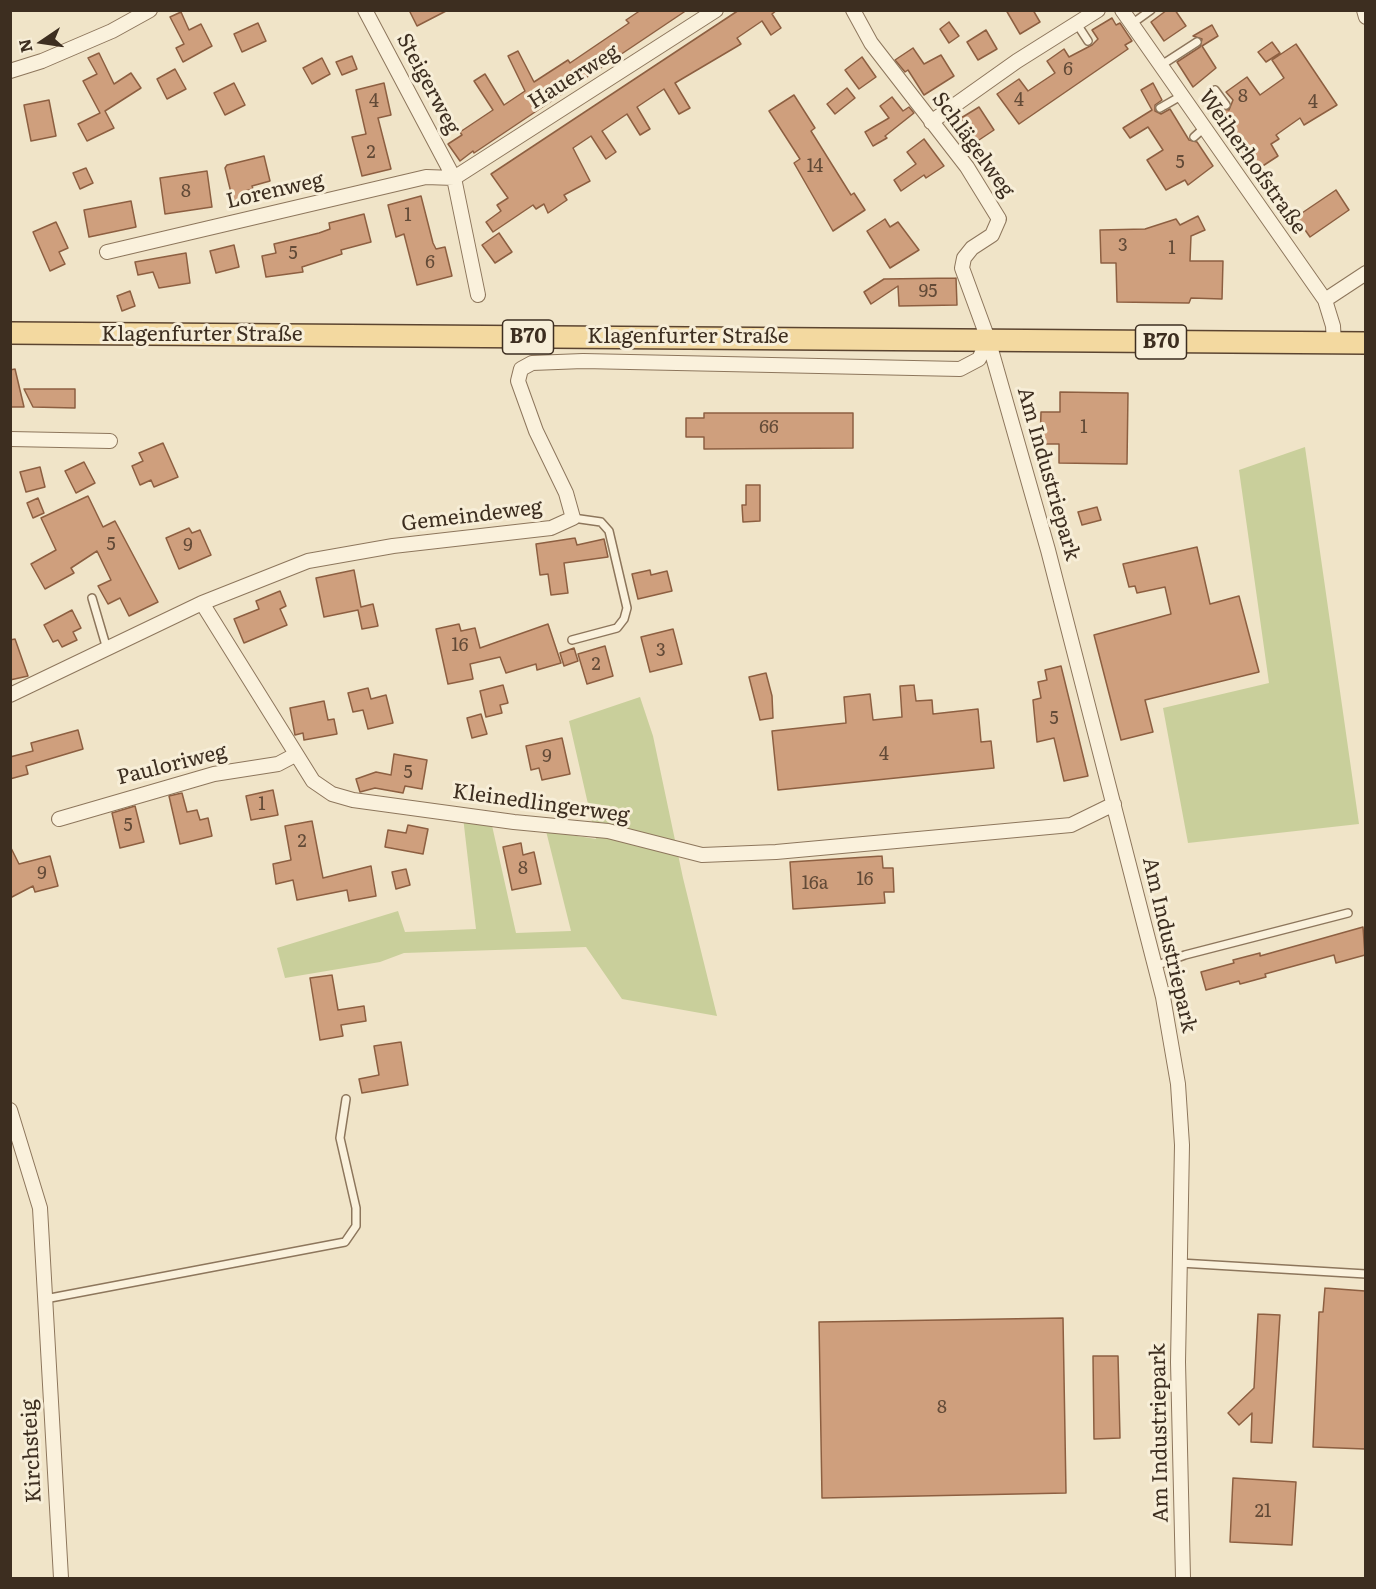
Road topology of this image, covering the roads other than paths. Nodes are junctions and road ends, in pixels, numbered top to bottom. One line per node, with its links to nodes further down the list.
1 (150, 10): 15 (street)
2 (365, 10): 21 (street, Steigerweg)
3 (716, 10): 21 (street, Hauerweg)
4 (854, 10): 20 (street, Schlägelweg)
5 (1098, 10): 11 (street)
6 (1122, 10): 10 (street, Weiherhofstraße)
7 (1151, 10): 10 (lane)
8 (1364, 10): 9 (street)
9 (1365, 17)
10 (1133, 23): 14 (street, Weiherhofstraße)
11 (1077, 24): 12 (lane); 20 (street)
12 (1088, 41)
13 (1197, 42): 14 (lane)
14 (1160, 66): 17 (street, Weiherhofstraße)
15 (10, 71)
16 (1215, 90): 18 (lane)
17 (1180, 96): 19 (lane); 25 (street, Weiherhofstraße)
18 (1226, 105)
19 (1160, 108)
20 (932, 122): 27 (street, Schlägelweg)
21 (454, 178): 22 (street, Lorenweg); 24 (street, Steigerweg)
22 (107, 252)
23 (1365, 273): 25 (street)
24 (478, 295)
25 (1324, 300): 28 (street, Weiherhofstraße)
26 (10, 333): 27 (main road, Klagenfurter Straße / B70)
27 (988, 339): 28 (main road, Klagenfurter Straße / B70); 32 (street, Gemeindeweg); 39 (street, Am Industriepark)
28 (1334, 343): 29 (main road, Klagenfurter Straße / B70)
29 (1365, 343)
30 (10, 439): 31 (street)
31 (110, 441)
32 (573, 518): 34 (street, Gemeindeweg); 35 (lane)
33 (92, 598): 36 (lane)
34 (202, 603): 36 (street, Gemeindeweg); 38 (street, Kleinedlingerweg)
35 (572, 640)
36 (107, 649): 37 (street, Gemeindeweg)
37 (10, 695)
38 (295, 755): 39 (street, Kleinedlingerweg); 40 (street, Pauloriweg)
39 (1114, 804): 42 (street, Am Industriepark)
40 (59, 819)
41 (1348, 913): 42 (lane)
42 (1155, 966): 45 (street, Am Industriepark)
43 (346, 1099): 47 (lane)
44 (10, 1110): 47 (street, Kirchsteig)
45 (1180, 1263): 46 (lane); 49 (street, Am Industriepark)
46 (1365, 1274)
47 (45, 1299): 48 (street, Kirchsteig)
48 (61, 1578)
49 (1184, 1578)

